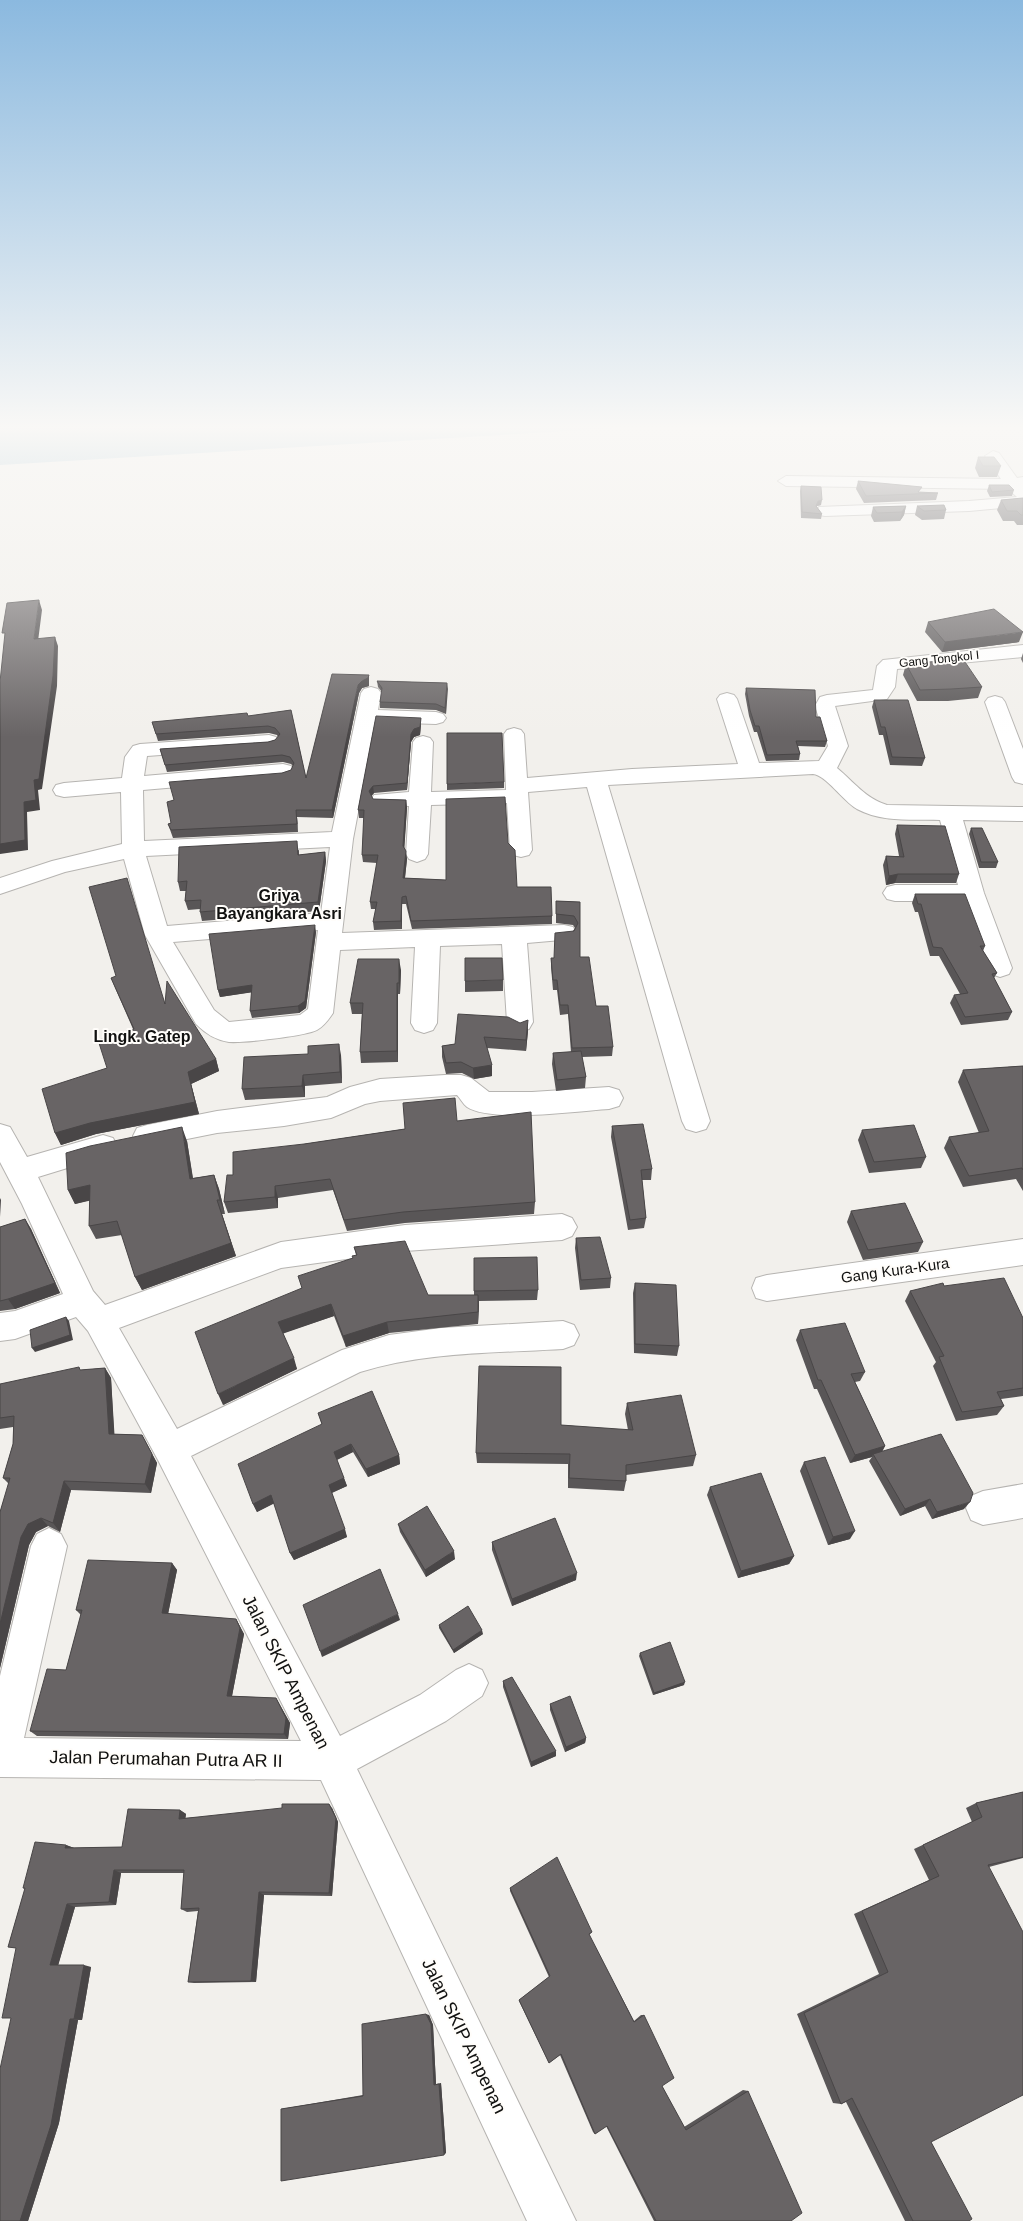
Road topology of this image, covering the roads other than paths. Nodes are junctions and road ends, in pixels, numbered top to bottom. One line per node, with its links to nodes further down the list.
1 (1023, 651): 10 (street, Gang Tongkol I)
2 (372, 693): 5 (street)
3 (727, 699): 12 (street)
4 (994, 702): 13 (street)
5 (367, 716): 6 (street); 22 (street)
6 (436, 718)
7 (514, 734): 17 (street)
8 (269, 741): 15 (street)
9 (423, 742): 18 (street)
10 (826, 769): 12 (street); 20 (street)
11 (283, 770): 15 (street)
12 (751, 770): 14 (street)
13 (1023, 777)
14 (596, 780): 17 (street); 38 (street)
15 (132, 785): 16 (street); 23 (street)
16 (64, 790)
17 (519, 791): 18 (street); 24 (street)
18 (421, 799): 19 (street); 25 (street)
19 (382, 800)
20 (950, 814): 21 (street); 28 (street)
21 (1023, 814)
22 (342, 839): 23 (street); 29 (street)
23 (133, 849): 26 (street); 31 (street)
24 (521, 850)
25 (417, 854)
26 (0, 886)
27 (895, 892): 28 (street)
28 (972, 893): 34 (street)
29 (329, 931): 31 (street); 31 (street); 33 (street)
30 (564, 933): 32 (street)
31 (157, 935)
32 (514, 935): 33 (street); 35 (street)
33 (428, 937): 36 (street)
34 (1000, 968)
35 (520, 1022)
36 (424, 1023)
37 (609, 1098): 39 (street)
38 (696, 1121)
39 (9, 1160): 43 (street, Jalan SKIP Ampenan)
40 (562, 1227): 43 (street)
41 (1023, 1252): 42 (street, Gang Kura-Kura)
42 (767, 1288)
43 (90, 1311): 44 (street); 46 (street, Jalan SKIP Ampenan)
44 (0, 1327)
45 (563, 1335): 46 (street)
46 (170, 1448): 52 (street, Jalan SKIP Ampenan)
47 (1023, 1501): 48 (street)
48 (983, 1508)
49 (48, 1546): 51 (street, Jalan Perumahan Putra AR II)
50 (469, 1683): 52 (street)
51 (0, 1757): 52 (street, Jalan Perumahan Putra AR II)
52 (332, 1761): 53 (street, Jalan SKIP Ampenan)
53 (552, 2221)

